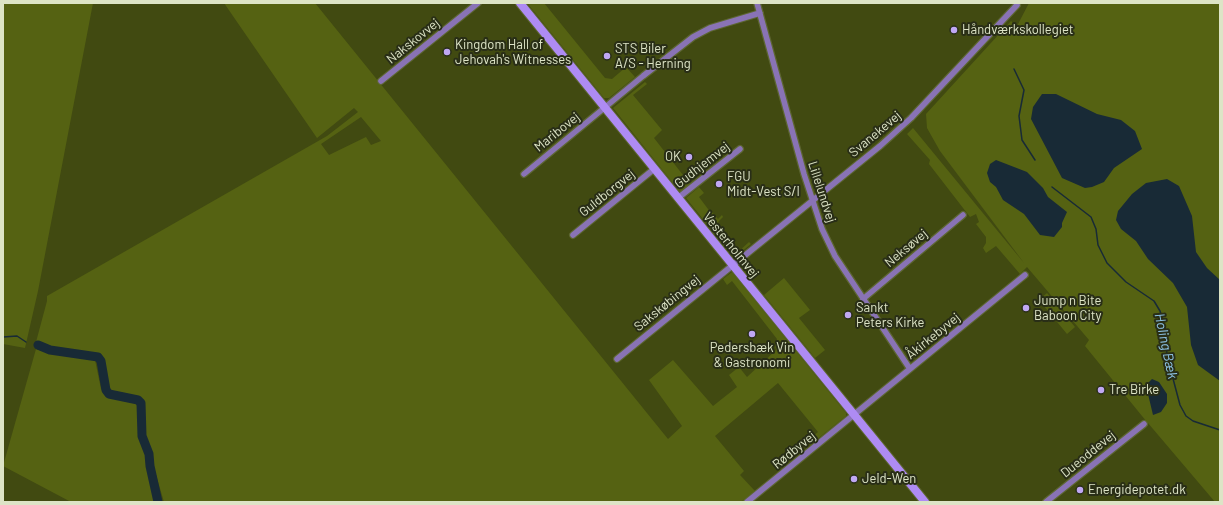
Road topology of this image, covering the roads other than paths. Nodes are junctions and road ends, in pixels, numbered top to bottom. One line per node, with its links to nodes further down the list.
1 (478, 3): 6 (street, Nakskovvej)
2 (520, 3): 7 (street, Vesterholmvej)
3 (757, 3): 5 (street, Lillelundvej)
4 (1017, 5): 12 (street, Svanekevej)
5 (760, 13): 7 (street, Maribovej); 12 (street, Lillelundvej)
6 (381, 81)
7 (604, 108): 9 (street, Vesterholmvej); 10 (street, Maribovej)
8 (740, 149): 11 (street, Gudhjemvej)
9 (654, 169): 11 (street, Vesterholmvej); 14 (street, Guldborgvej)
10 (524, 174)
11 (678, 198): 15 (street, Vesterholmvej)
12 (811, 201): 15 (street, Svanekevej); 17 (street, Lillelundvej)
13 (963, 215): 17 (street, Neksøvej)
14 (573, 235)
15 (732, 265): 18 (street, Sakskøbingvej); 20 (street, Vesterholmvej)
16 (1025, 275): 19 (street, Åkirkebyvej)
17 (863, 298): 19 (street, Lillelundvej)
18 (617, 359)
19 (910, 369): 20 (street, Åkirkebyvej)
20 (854, 414): 22 (street, Rødbyvej); 23 (street, Vesterholmvej)
21 (1144, 424): 24 (street, Dueoddevej)
22 (747, 502)
23 (925, 502)
24 (1046, 502)

